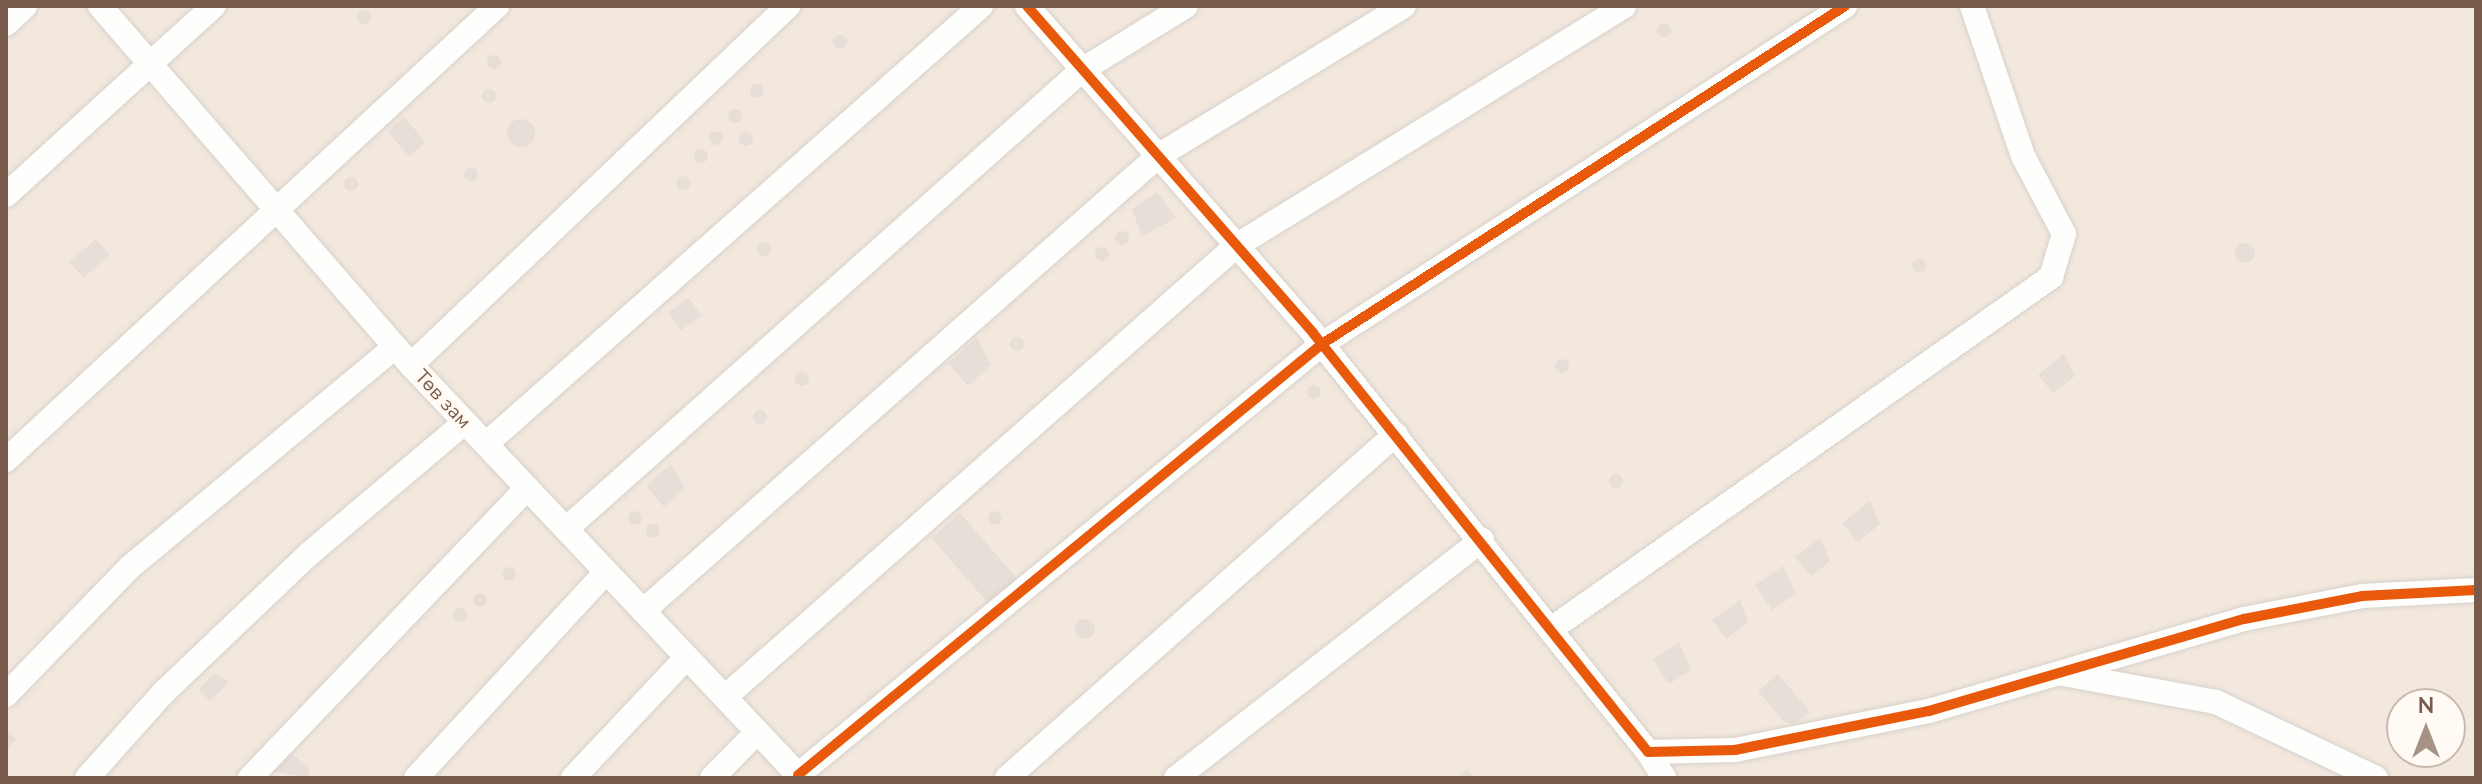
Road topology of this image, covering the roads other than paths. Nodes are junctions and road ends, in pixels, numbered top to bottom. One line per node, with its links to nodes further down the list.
1 (25, 6): 13 (street)
2 (100, 6): 14 (street, Төв зам)
3 (214, 6): 14 (street)
4 (497, 6): 18 (street)
5 (788, 6): 21 (street)
6 (981, 6): 24 (street)
7 (1027, 6): 15 (street)
8 (1186, 6): 15 (street)
9 (1404, 6): 16 (street)
10 (1624, 6): 19 (street)
11 (1845, 6): 20 (street)
12 (1972, 6): 32 (street)
13 (6, 24)
14 (150, 64): 17 (street); 18 (street, Төв зам)
15 (1082, 70): 16 (street); 27 (street)
16 (1158, 156): 19 (street); 31 (street)
17 (6, 195)
18 (281, 210): 21 (street, Төв зам); 25 (street)
19 (1236, 246): 20 (street); 36 (street)
20 (1322, 344): 23 (street); 39 (street)
21 (403, 356): 22 (street, Төв зам); 35 (street)
22 (465, 422): 24 (street, Төв зам); 40 (street)
23 (1396, 434): 28 (street); 45 (street)
24 (486, 444): 26 (street, Төв зам)
25 (6, 460)
26 (527, 488): 27 (street, Төв зам); 41 (street)
27 (566, 529): 29 (street, Төв зам)
28 (1482, 540): 32 (street); 46 (street)
29 (606, 572): 31 (street, Төв зам); 42 (street)
30 (2476, 590): 34 (street)
31 (643, 611): 33 (street, Төв зам)
32 (1554, 627): 38 (street)
33 (687, 657): 36 (street, Төв зам); 43 (street)
34 (2057, 673): 38 (street); 48 (street)
35 (6, 695)
36 (725, 697): 37 (street, Төв зам)
37 (757, 732): 39 (street, Төв зам); 44 (street)
38 (1648, 752): 47 (street)
39 (799, 776)
40 (87, 778)
41 (250, 778)
42 (416, 778)
43 (573, 778)
44 (712, 778)
45 (1007, 778)
46 (1176, 778)
47 (1664, 778)
48 (2376, 778)

